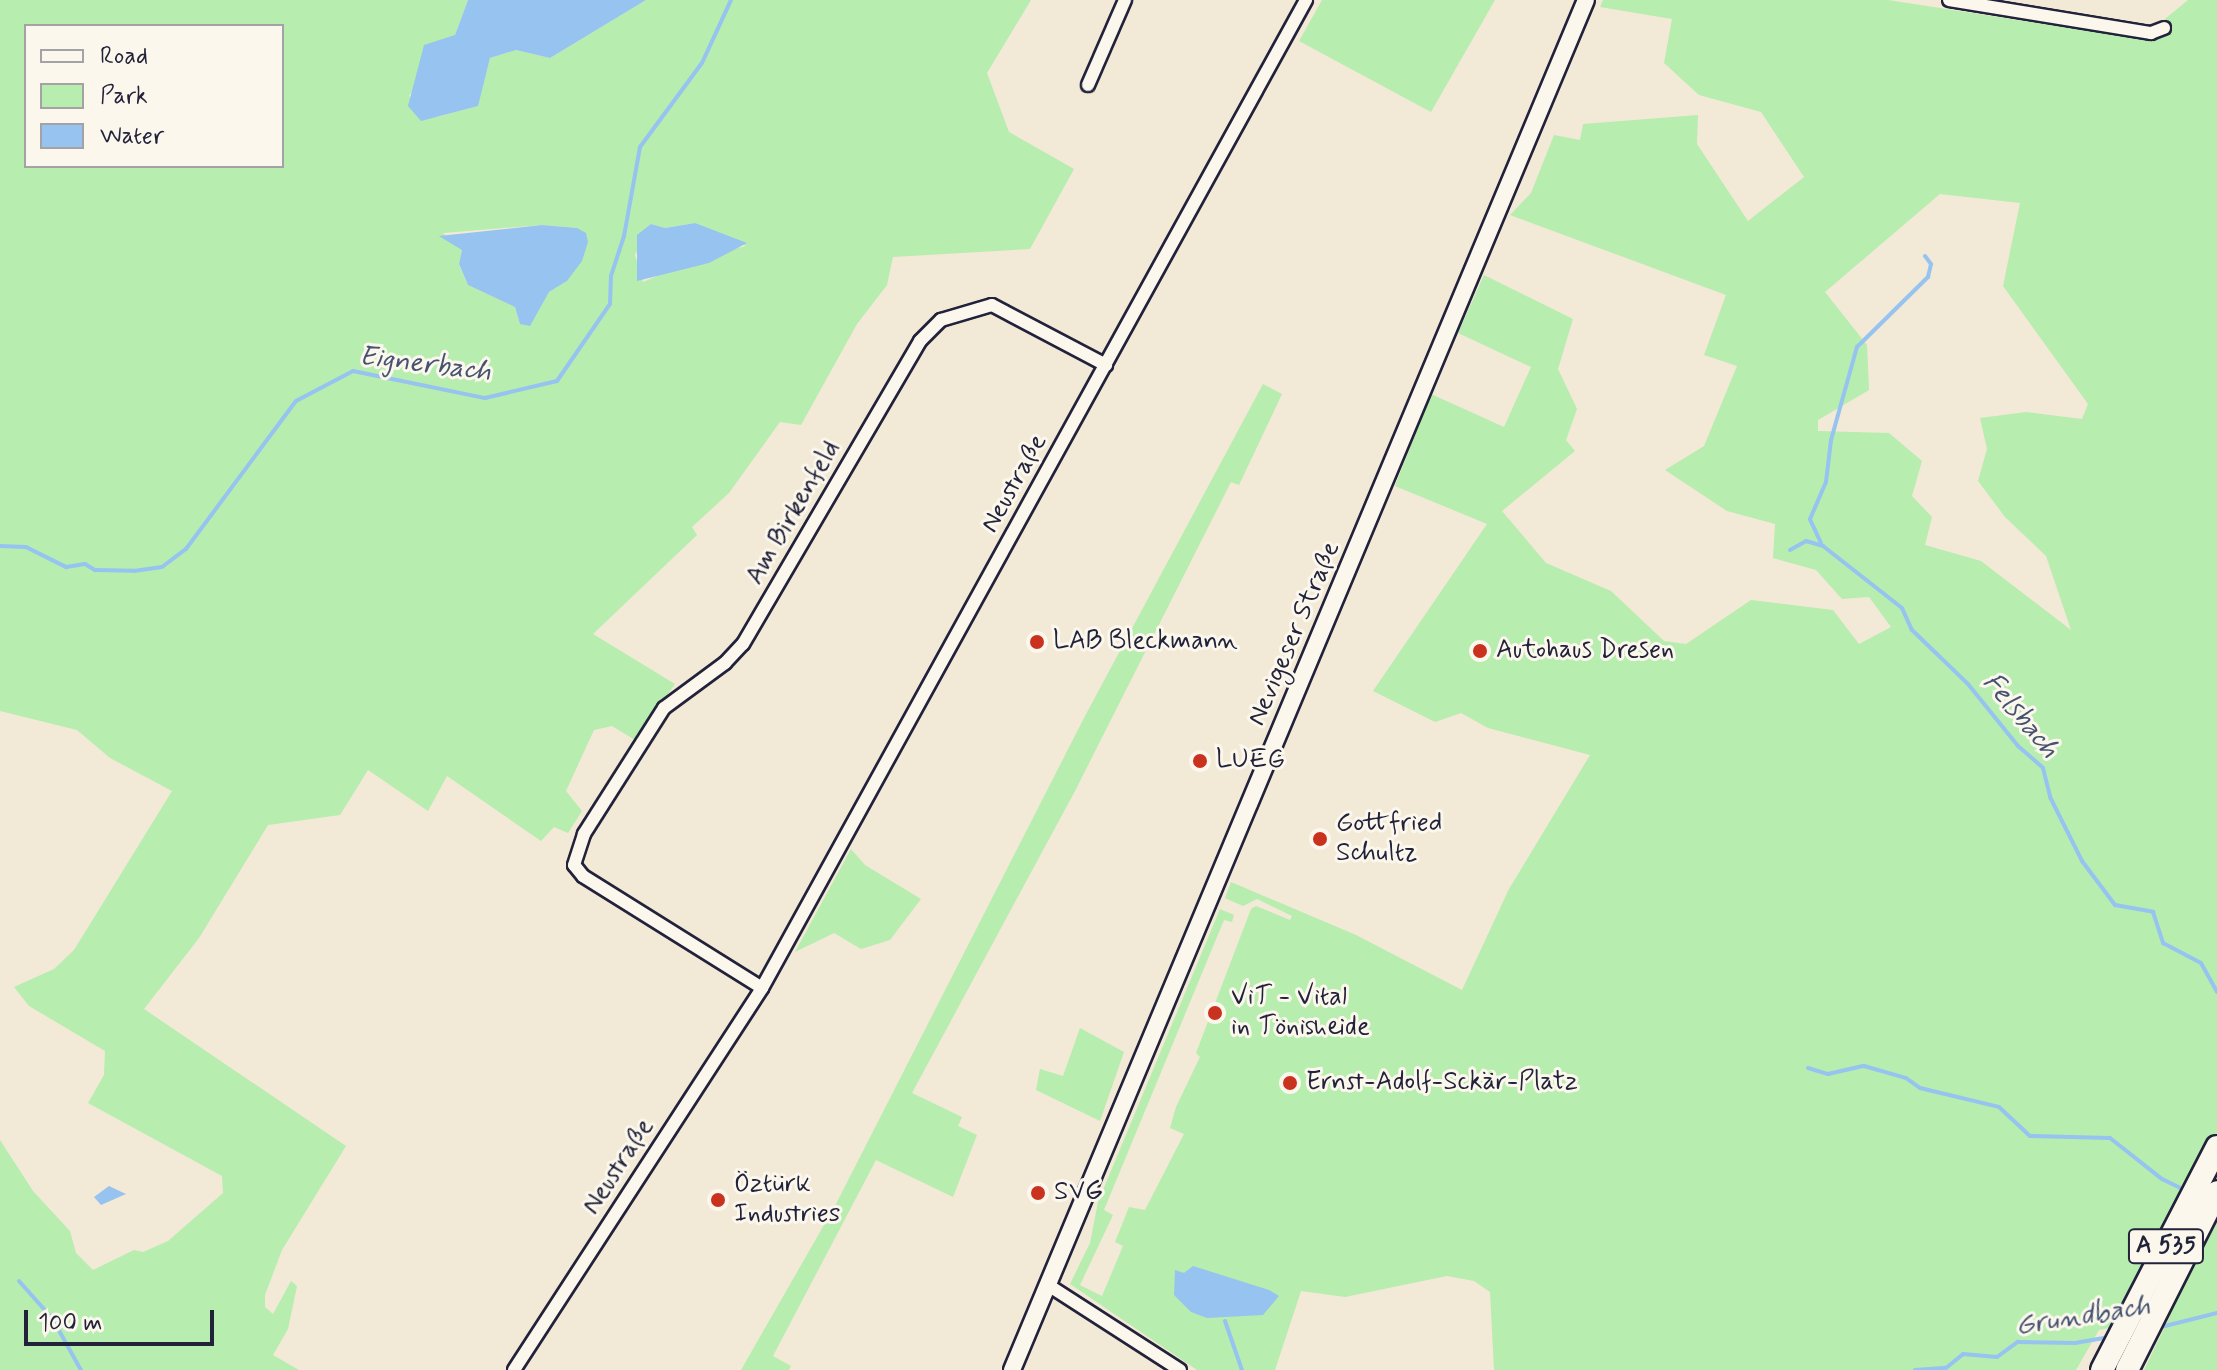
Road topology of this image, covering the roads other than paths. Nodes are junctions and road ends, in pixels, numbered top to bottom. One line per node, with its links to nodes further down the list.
1 (1125, 0): 6 (street)
2 (1306, 0): 7 (street, Neustraße)
3 (1586, 0): 11 (main road, Nevigeser Straße)
4 (1949, 0): 5 (street)
5 (2164, 28)
6 (1088, 85)
7 (1106, 365): 8 (street, Neustraße); 8 (street, Am Birkenfeld)
8 (762, 988): 13 (street, Neustraße)
9 (2217, 1147): 12 (highway, A 535)
10 (2217, 1192): 18 (highway, A 535)
11 (1048, 1285): 14 (main road, Nevigeser Straße); 15 (street)
12 (2115, 1344): 16 (highway); 17 (highway, A 535)
13 (514, 1370)
14 (1012, 1370)
15 (1180, 1370)
16 (2090, 1370)
17 (2102, 1370)
18 (2127, 1370)

